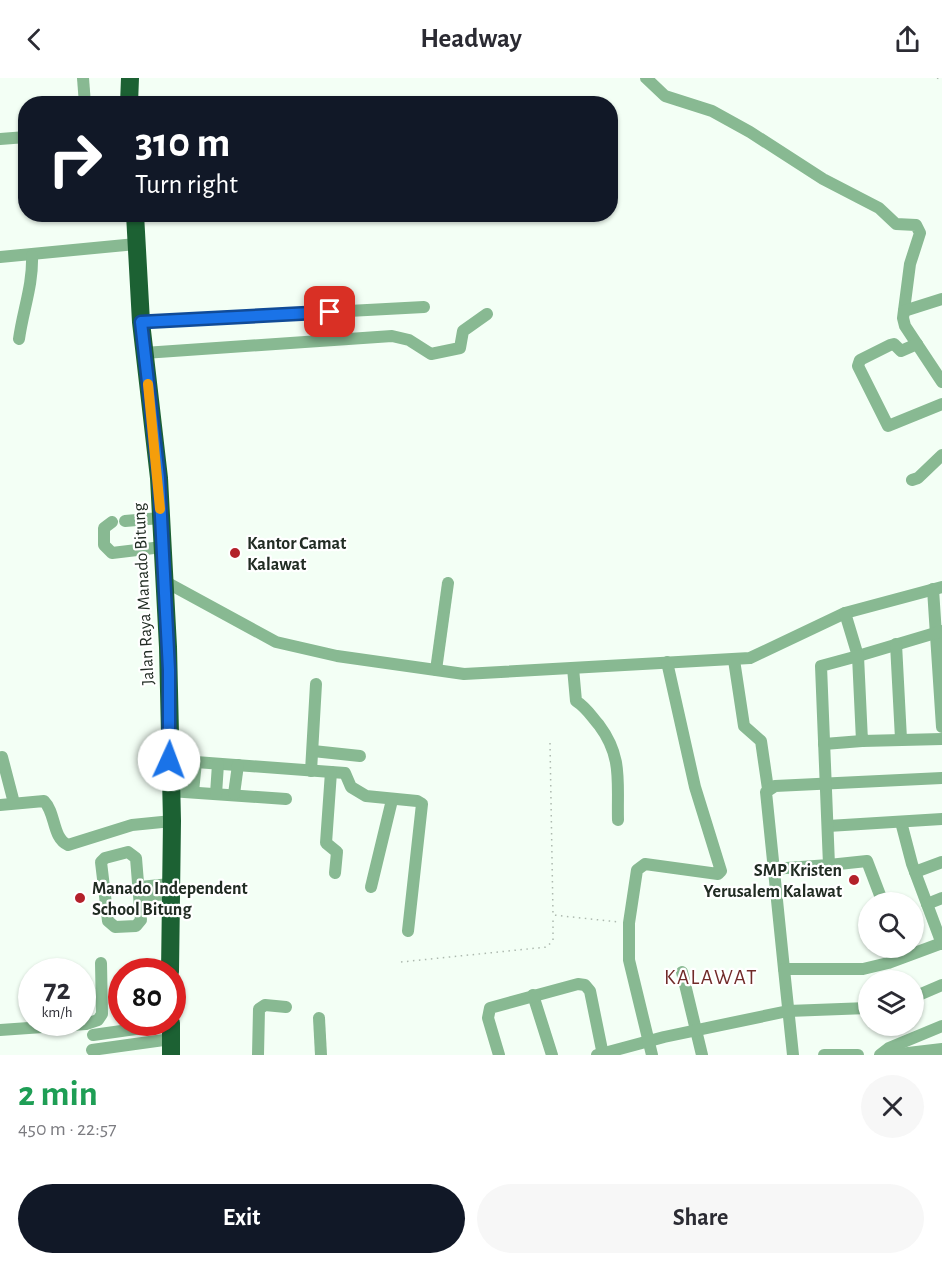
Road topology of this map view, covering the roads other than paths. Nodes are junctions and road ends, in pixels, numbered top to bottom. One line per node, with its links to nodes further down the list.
1 (83, 78): 4 (street)
2 (130, 78): 5 (highway)
3 (646, 78): 14 (street)
4 (84, 96)
5 (129, 96)
6 (18, 138): 7 (street)
7 (0, 139)
8 (135, 222): 9 (highway, Jalan Raya Manado Bitung)
9 (136, 244): 10 (street); 16 (highway, Jalan Raya Manado Bitung)
10 (32, 256): 11 (street); 17 (street)
11 (0, 258)
12 (942, 299): 14 (street)
13 (424, 307): 16 (street)
14 (904, 311): 18 (street)
15 (487, 314): 19 (street)
16 (141, 322): 19 (highway, Jalan Raya Manado Bitung)
17 (19, 339)
18 (917, 344): 20 (street); 21 (street)
19 (144, 353): 24 (highway, Jalan Raya Manado Bitung)
20 (942, 382)
21 (942, 404)
22 (942, 455): 23 (street)
23 (912, 480)
24 (160, 518): 25 (highway, Jalan Raya Manado Bitung); 25 (street)
25 (162, 547): 26 (highway, Jalan Raya Manado Bitung)
26 (164, 581): 36 (street); 47 (highway, Jalan Raya Manado Bitung)
27 (448, 584): 36 (street)
28 (938, 588): 29 (street); 30 (street)
29 (845, 614): 32 (street); 33 (street)
30 (939, 632): 31 (street); 38 (street)
31 (896, 644): 32 (street); 40 (street)
32 (858, 656): 42 (street); 43 (street)
33 (734, 660): 34 (street); 55 (street)
34 (667, 662): 35 (street); 102 (street)
35 (573, 668): 36 (street); 65 (street)
36 (435, 670)
37 (316, 684): 44 (street)
38 (941, 697): 39 (street)
39 (942, 727)
40 (901, 739): 41 (street); 42 (street)
41 (942, 739)
42 (862, 741): 43 (street)
43 (824, 744): 54 (street)
44 (313, 751): 45 (street); 51 (street)
45 (360, 756)
46 (2, 757): 62 (street)
47 (169, 760): 48 (street); 56 (highway, Jalan Raya Manado Bitung)
48 (196, 762): 49 (street); 57 (street)
49 (218, 764): 50 (street); 58 (street)
50 (238, 765): 51 (street); 59 (street)
51 (311, 771): 52 (street)
52 (331, 772): 61 (street); 73 (street)
53 (942, 778): 54 (street)
54 (827, 783): 55 (street); 68 (street)
55 (768, 789): 71 (street)
56 (170, 791): 57 (street); 66 (highway, Jalan Raya Manado Bitung)
57 (193, 792): 58 (street)
58 (216, 794): 59 (street)
59 (234, 795): 60 (street)
60 (286, 799)
61 (392, 800): 74 (street); 80 (street)
62 (14, 803): 63 (street); 66 (street)
63 (0, 805)
64 (942, 819): 67 (street)
65 (618, 820)
66 (172, 821): 75 (highway, Jalan Raya Manado Bitung)
67 (901, 822): 68 (street); 72 (street)
68 (828, 826): 70 (street)
69 (942, 861): 72 (street)
70 (829, 865): 71 (street); 77 (street)
71 (772, 869): 86 (street)
72 (915, 872): 79 (street)
73 (335, 873)
74 (370, 887)
75 (170, 889): 76 (street); 83 (highway, Jalan Raya Manado Bitung)
76 (140, 891): 76 (street)
77 (879, 892)
78 (942, 898): 79 (street)
79 (927, 904): 81 (street)
80 (408, 931)
81 (942, 944): 82 (street)
82 (924, 948)
83 (170, 958)
84 (888, 958): 86 (street)
85 (101, 963): 95 (street)
86 (784, 969): 93 (street)
87 (682, 972): 97 (street)
88 (942, 985): 89 (street)
89 (924, 992)
90 (533, 995): 105 (street); 108 (street); 109 (street)
91 (286, 1007): 106 (street)
92 (858, 1008): 93 (street)
93 (788, 1011): 97 (street); 112 (street)
94 (320, 1018): 107 (street)
95 (96, 1024)
96 (942, 1026): 115 (street)
97 (696, 1029): 102 (street); 111 (street)
98 (0, 1030): 99 (street)
99 (18, 1030)
100 (93, 1036): 104 (street)
101 (166, 1036): 104 (street)
102 (648, 1041): 105 (street); 110 (street)
103 (942, 1050): 116 (street)
104 (92, 1052)
105 (601, 1054)
106 (258, 1055)
107 (321, 1055)
108 (499, 1055)
109 (552, 1055)
110 (652, 1055)
111 (702, 1055)
112 (792, 1055)
113 (824, 1055): 114 (street)
114 (858, 1055)
115 (880, 1055)
116 (891, 1055)

